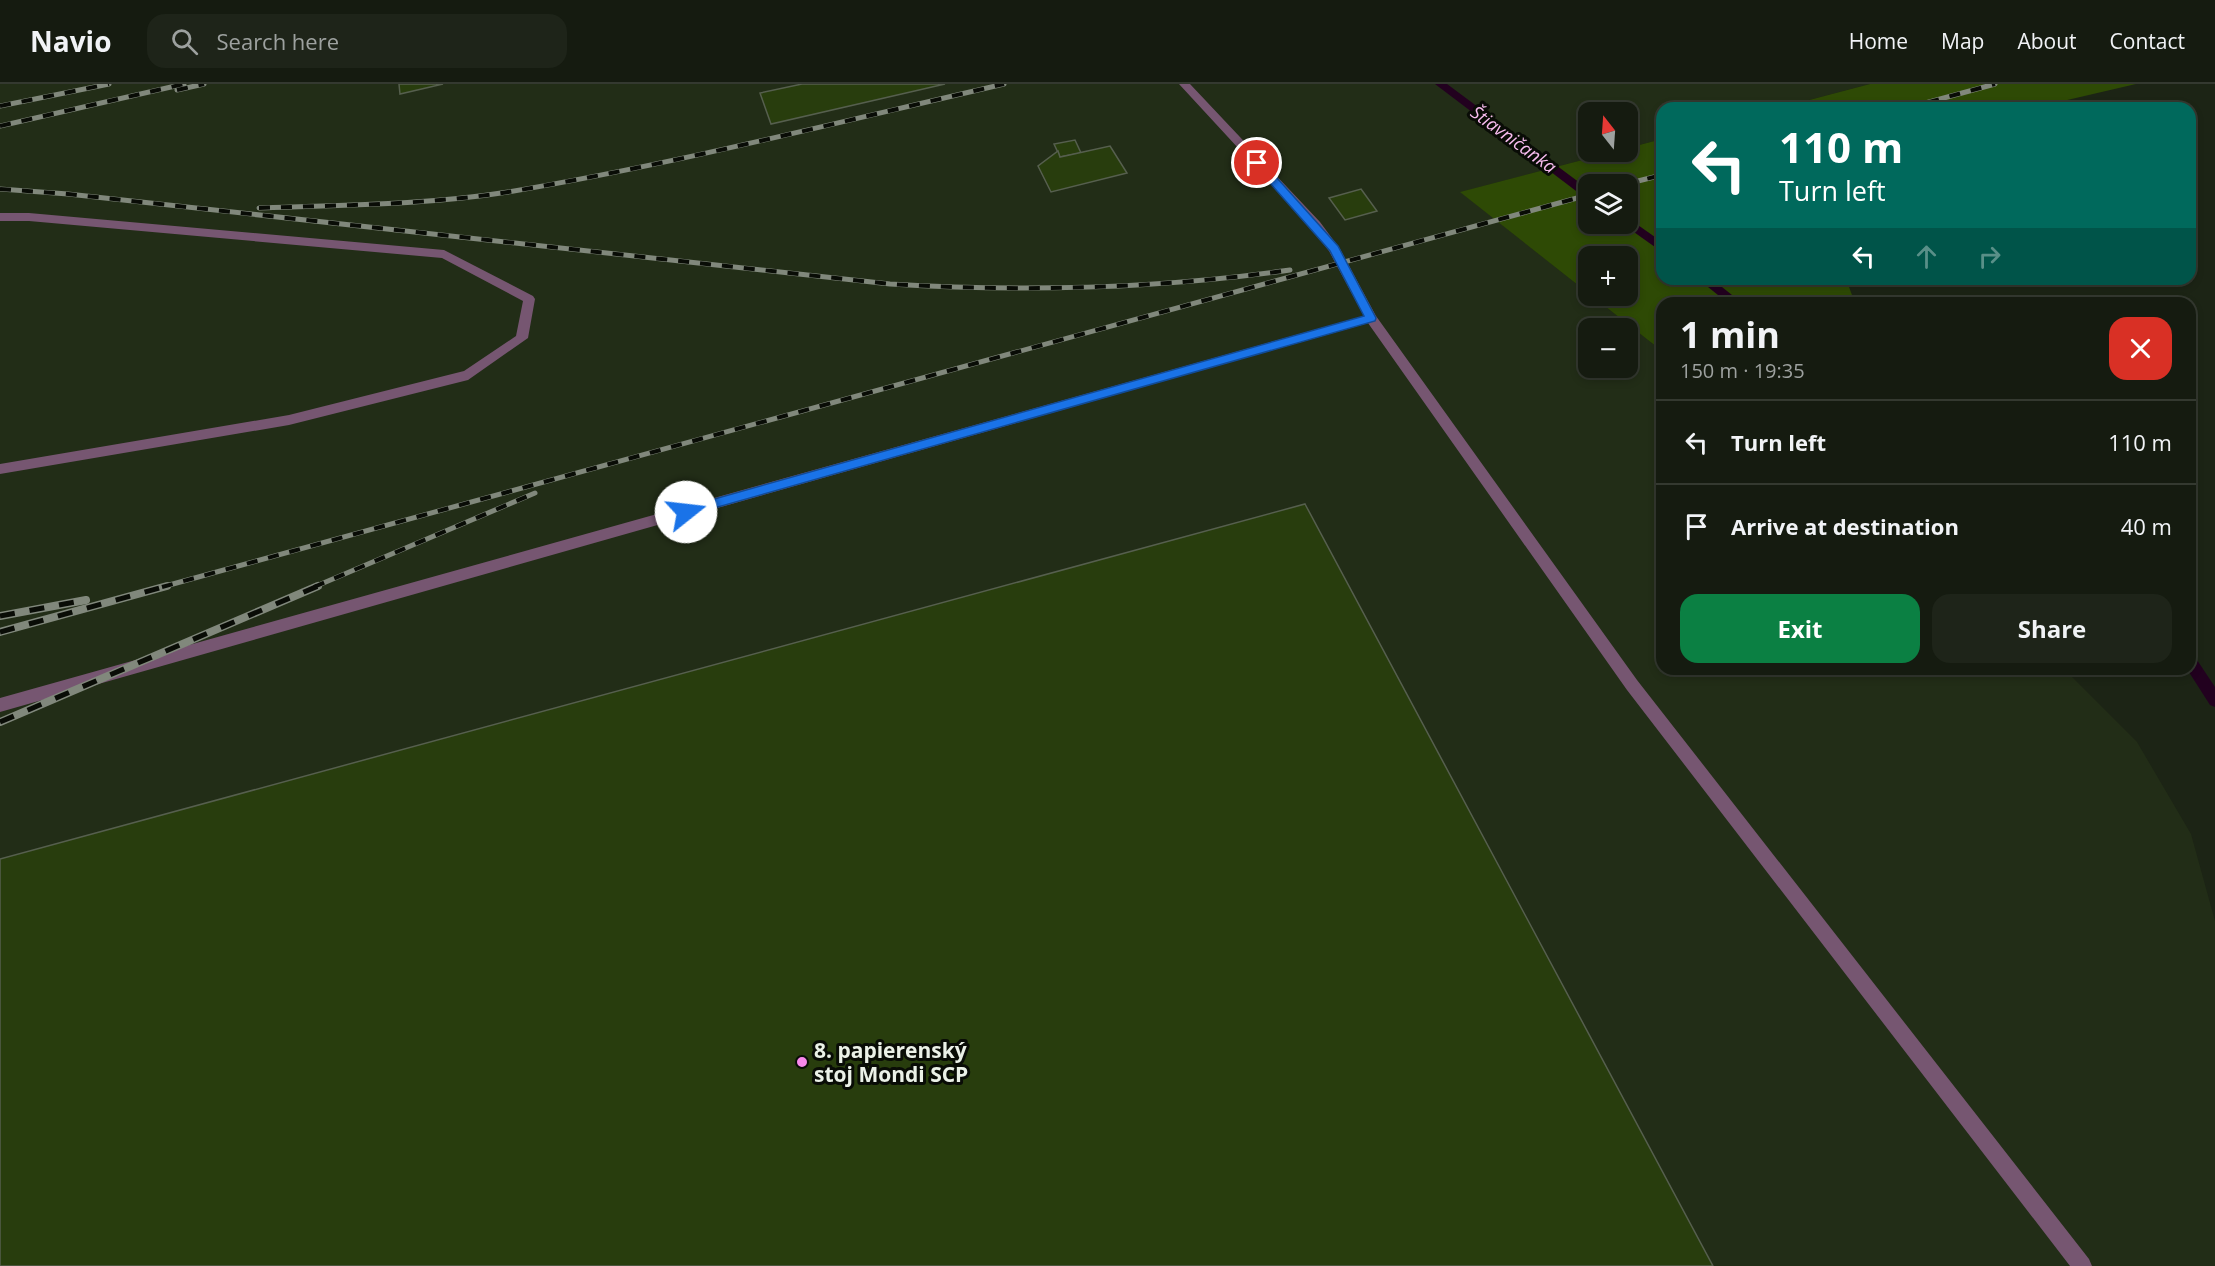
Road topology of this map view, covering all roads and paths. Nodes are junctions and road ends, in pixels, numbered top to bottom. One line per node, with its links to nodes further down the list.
1 (1184, 84): 3 (lane)
2 (0, 217): 4 (lane)
3 (1371, 318): 5 (lane); 6 (lane)
4 (0, 469)
5 (0, 705)
6 (2082, 1266)

